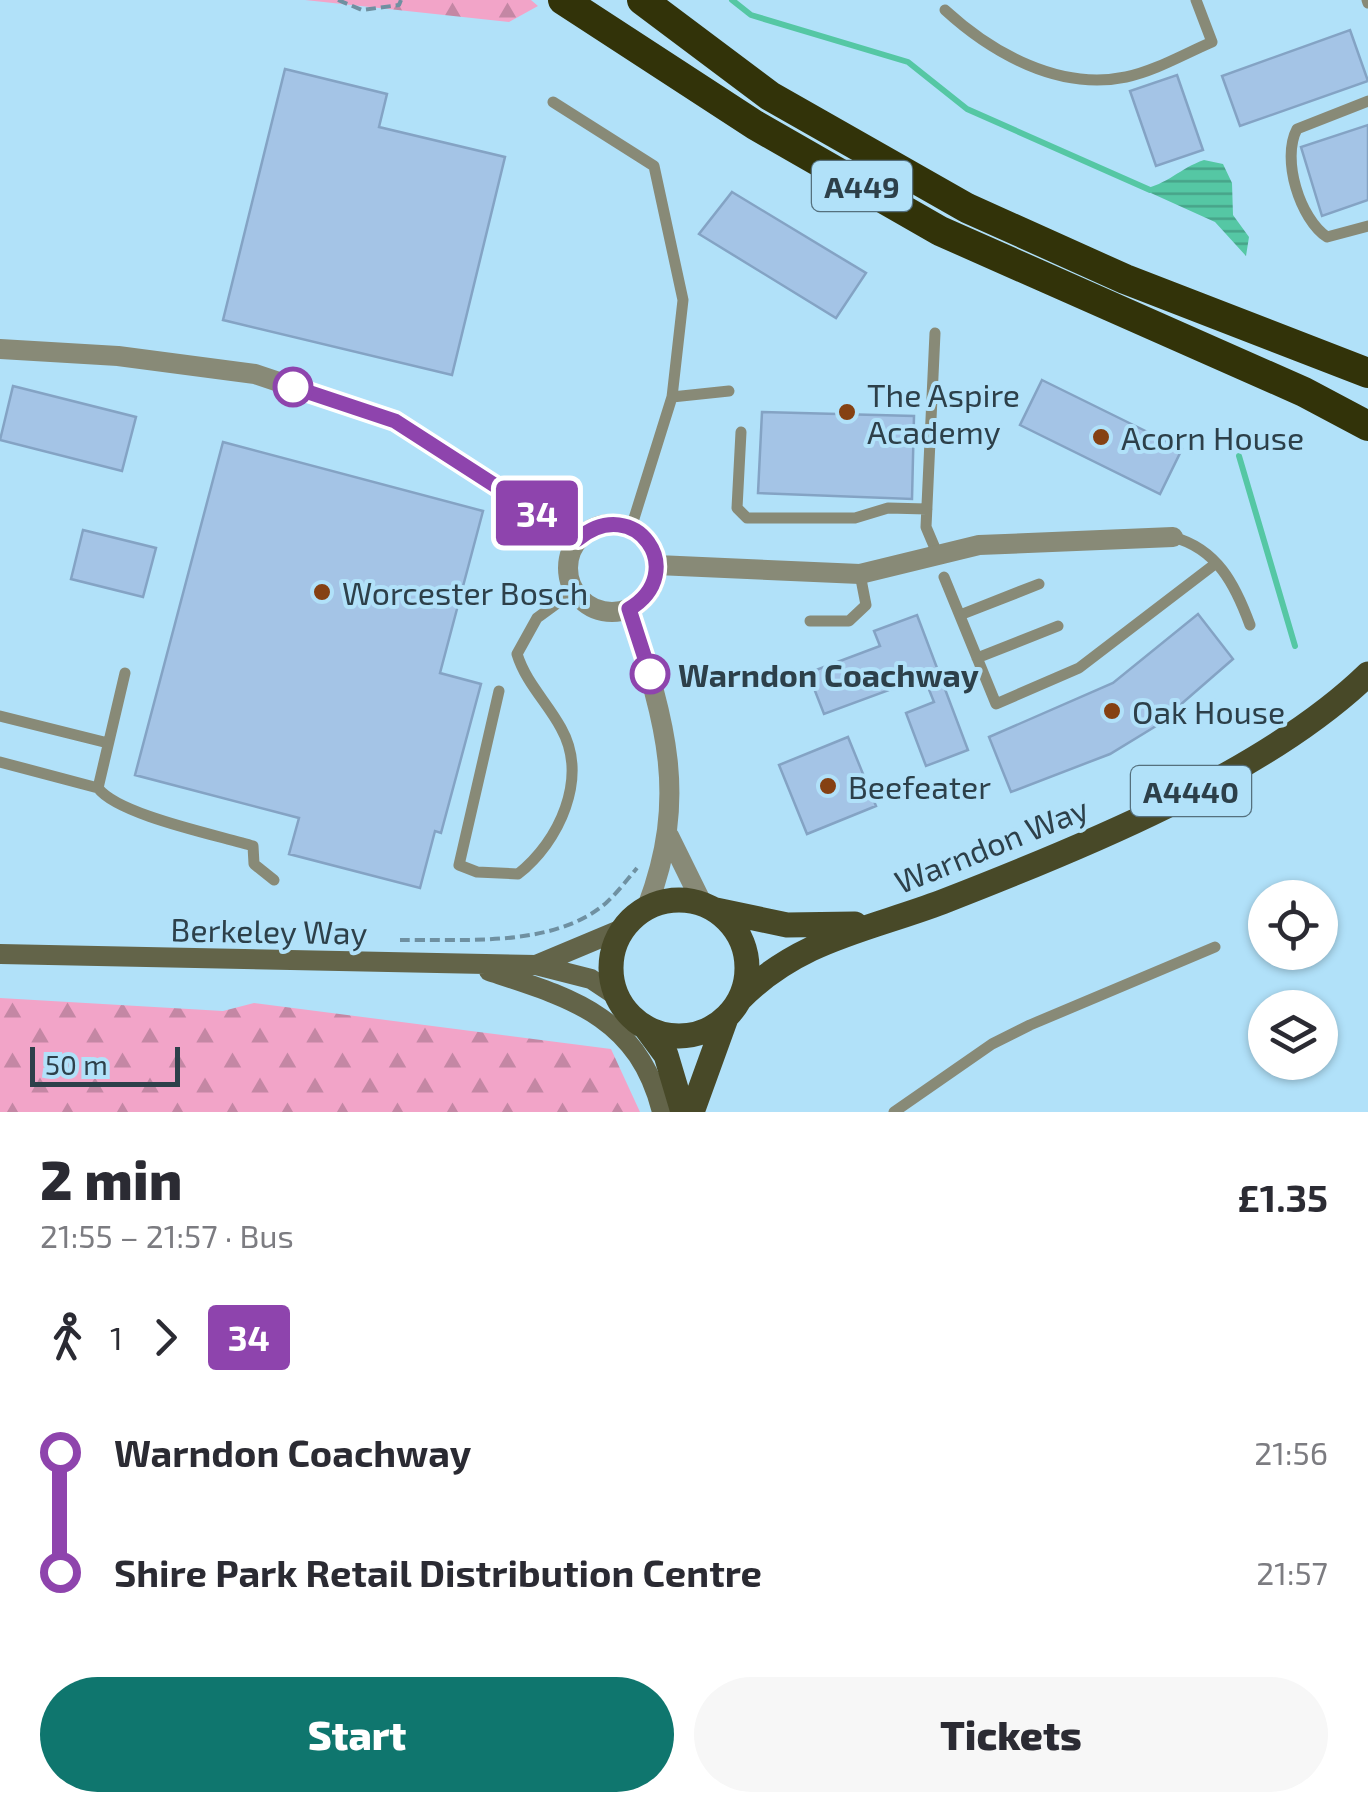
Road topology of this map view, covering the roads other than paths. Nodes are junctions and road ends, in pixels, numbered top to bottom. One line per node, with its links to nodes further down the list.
1 (563, 0): 13 (highway, A449)
2 (642, 0): 10 (highway, A449)
3 (1196, 0): 4 (lane)
4 (945, 10)
5 (1368, 101): 7 (lane)
6 (553, 102): 12 (lane)
7 (1368, 226)
8 (935, 334): 15 (lane)
9 (0, 349): 18 (street)
10 (1368, 373)
11 (730, 392): 12 (lane)
12 (672, 398): 16 (lane)
13 (1368, 426)
14 (741, 432): 15 (lane)
15 (927, 509): 19 (lane)
16 (630, 528): 18 (street); 20 (street)
17 (1173, 537): 19 (street); 21 (lane)
18 (578, 539): 25 (street)
19 (937, 553): 22 (street)
20 (657, 564): 22 (street); 26 (street)
21 (1216, 564): 29 (lane); 31 (lane)
22 (860, 574): 28 (lane)
23 (944, 576): 27 (lane)
24 (1039, 584): 27 (lane)
25 (574, 590): 26 (street); 35 (lane)
26 (629, 609): 41 (street)
27 (960, 615): 31 (lane)
28 (810, 621)
29 (1250, 625)
30 (1058, 626): 31 (lane)
31 (977, 658)
32 (125, 673): 38 (lane)
33 (1368, 674): 36 (main road, Warndon Way / A4440)
34 (1368, 688): 36 (main road, Warndon Way / A4440)
35 (499, 691)
36 (1343, 698): 45 (main road, Warndon Way / A4440)
37 (0, 716): 38 (lane)
38 (108, 743): 40 (lane)
39 (0, 762): 40 (lane)
40 (98, 788): 42 (lane)
41 (669, 836): 43 (street); 44 (street)
42 (274, 880)
43 (646, 906): 44 (main road); 46 (main road)
44 (709, 908): 45 (main road, Warndon Way / A4440); 52 (main road)
45 (870, 924): 52 (main road, Warndon Way / A4440)
46 (622, 929): 50 (main road, Berkeley Way); 51 (main road)
47 (1216, 946): 57 (lane)
48 (0, 954): 49 (main road, Berkeley Way)
49 (468, 964): 50 (main road, Berkeley Way); 54 (main road)
50 (536, 964): 51 (main road, Berkeley Way)
51 (618, 997): 53 (main road)
52 (733, 1008): 53 (main road); 56 (main road, A4440)
53 (646, 1028): 55 (main road)
54 (662, 1112)
55 (682, 1112)
56 (692, 1112)
57 (894, 1112)

